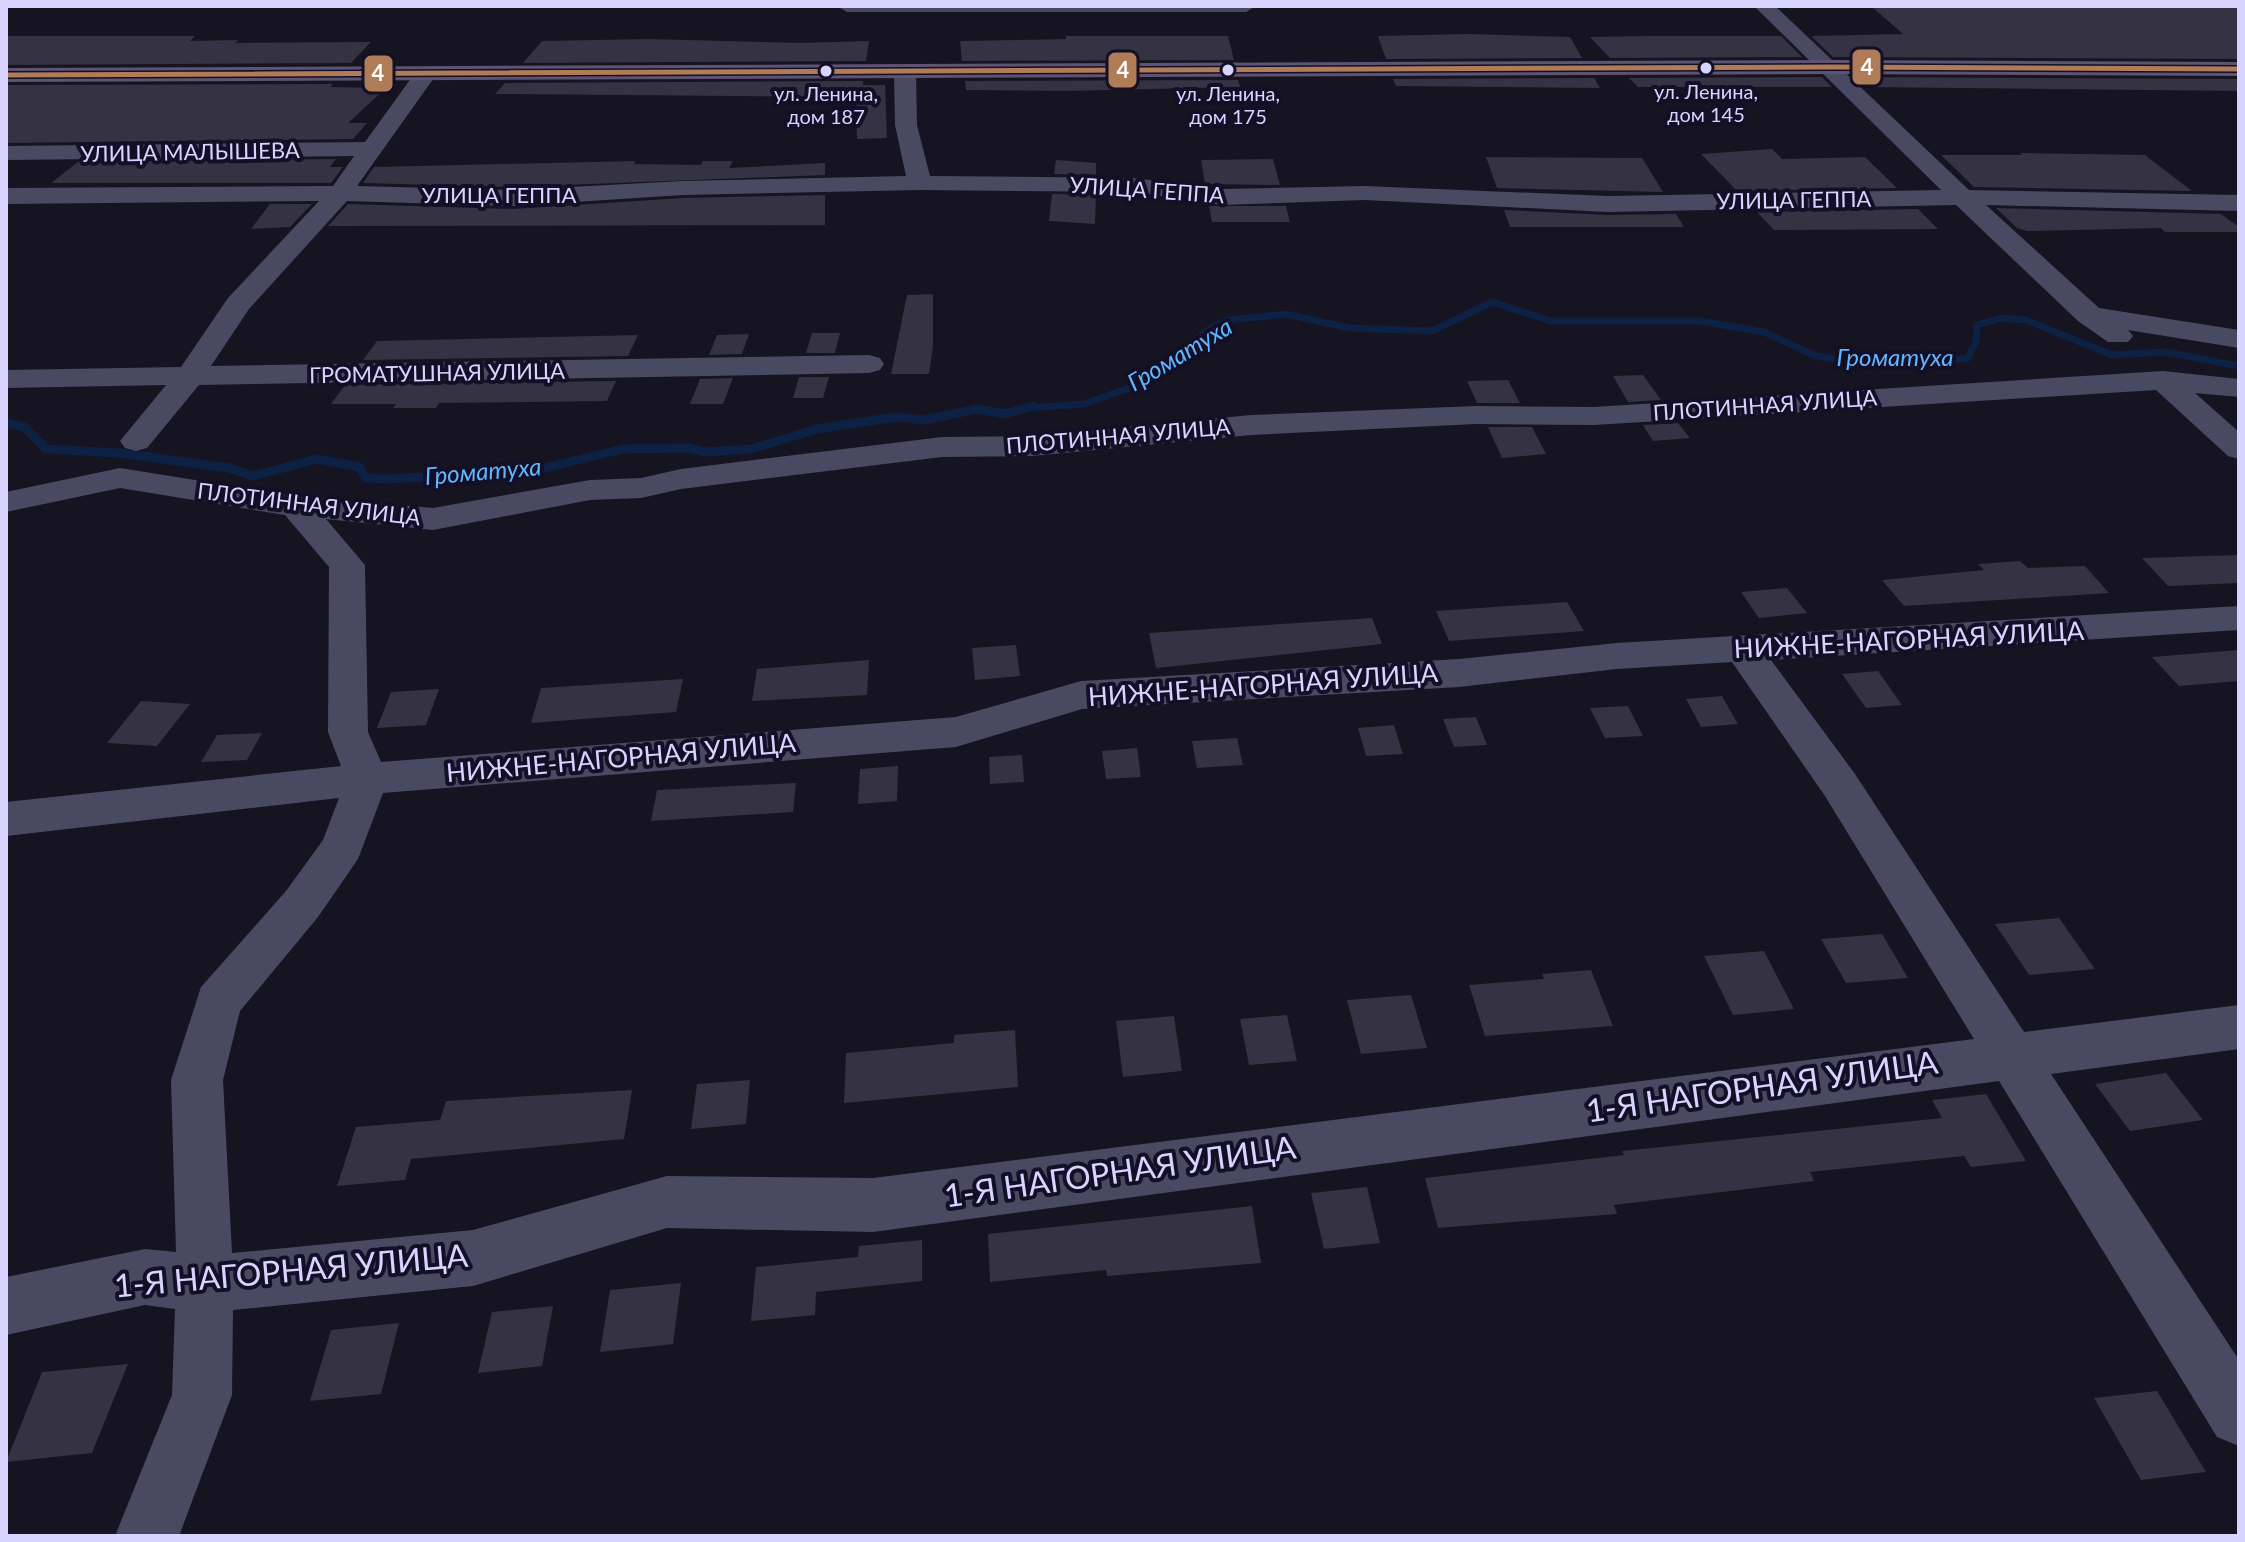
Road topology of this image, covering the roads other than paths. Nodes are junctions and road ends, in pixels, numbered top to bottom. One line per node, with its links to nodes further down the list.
1 (847, 6): 2 (street)
2 (1246, 6)
3 (1764, 6): 4 (street)
4 (1832, 67): 5 (main road); 6 (main road); 14 (street)
5 (2239, 69)
6 (905, 73): 8 (main road); 11 (street)
7 (6, 75): 8 (main road)
8 (425, 75): 9 (street)
9 (373, 149): 10 (street, УЛИЦА МАЛЫШЕВА); 12 (street)
10 (6, 153)
11 (920, 183): 12 (street, УЛИЦА ГЕППА); 14 (street, УЛИЦА ГЕППА)
12 (340, 193): 13 (street, УЛИЦА ГЕППА); 20 (street)
13 (6, 196)
14 (1959, 197): 15 (street, УЛИЦА ГЕППА); 16 (street)
15 (2239, 203)
16 (2087, 315): 17 (street); 18 (street)
17 (2118, 336)
18 (2239, 339)
19 (869, 364): 20 (street, ГРОМАТУШНАЯ УЛИЦА)
20 (190, 376): 21 (street, ГРОМАТУШНАЯ УЛИЦА); 24 (street)
21 (6, 379)
22 (2163, 380): 23 (street, ПЛОТИННАЯ УЛИЦА); 25 (street); 27 (street, ПЛОТИННАЯ УЛИЦА)
23 (2239, 388)
24 (136, 441)
25 (2239, 449)
26 (6, 502): 27 (street, ПЛОТИННАЯ УЛИЦА)
27 (296, 506): 30 (street)
28 (2239, 618): 29 (street, НИЖНЕ-НАГОРНАЯ УЛИЦА)
29 (1744, 650): 30 (street, НИЖНЕ-НАГОРНАЯ УЛИЦА); 33 (street)
30 (367, 779): 31 (street, НИЖНЕ-НАГОРНАЯ УЛИЦА); 34 (street)
31 (6, 819)
32 (2239, 1027): 33 (street, 1-Я НАГОРНАЯ УЛИЦА)
33 (2012, 1055): 34 (street, 1-Я НАГОРНАЯ УЛИЦА); 36 (street)
34 (205, 1284): 35 (street, 1-Я НАГОРНАЯ УЛИЦА); 37 (street)
35 (6, 1306)
36 (2239, 1415)
37 (147, 1536)

